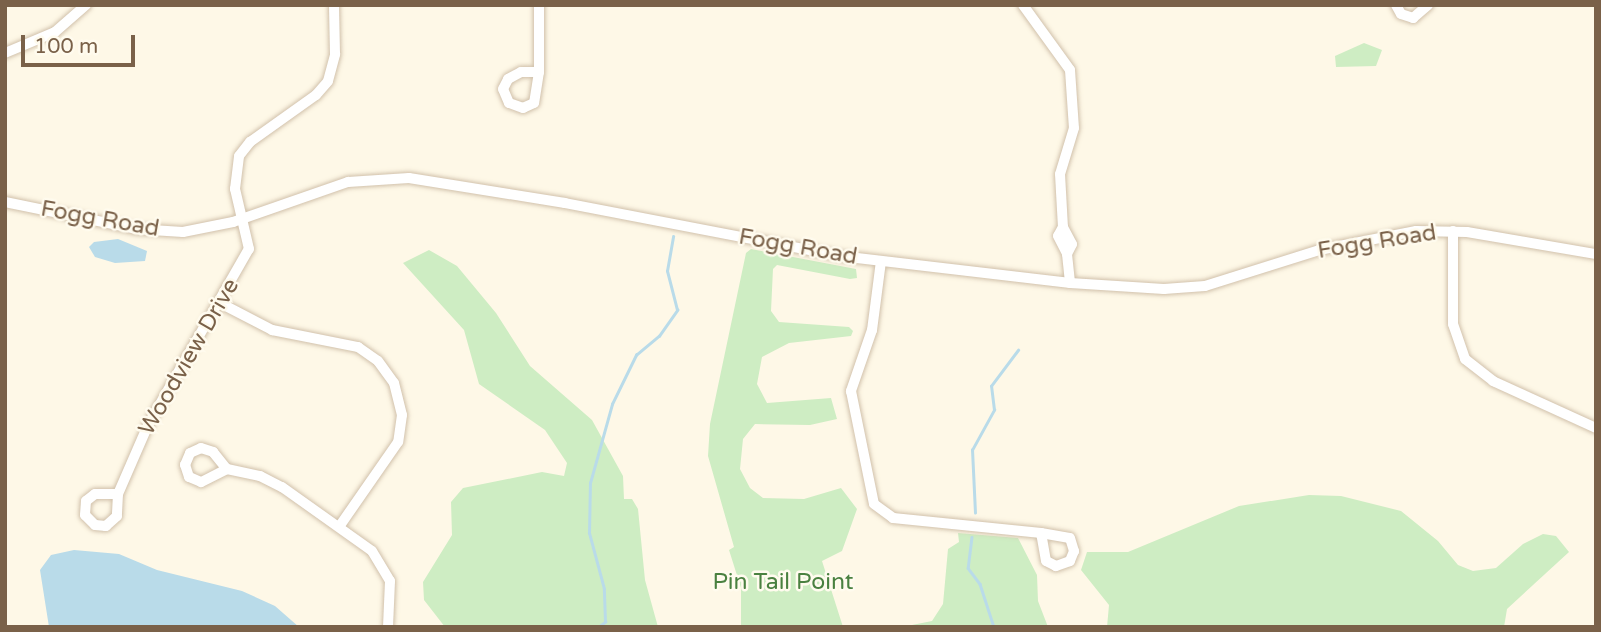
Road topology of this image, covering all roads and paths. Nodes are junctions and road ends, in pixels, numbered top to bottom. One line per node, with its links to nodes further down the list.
1 (86, 5): 7 (street)
2 (334, 5): 10 (street, Woodview Drive)
3 (539, 5): 8 (street)
4 (1023, 5): 14 (street)
5 (1395, 5): 6 (street)
6 (1428, 5)
7 (5, 53)
8 (539, 72)
9 (5, 202): 10 (street, Fogg Road)
10 (244, 219): 13 (street, Fogg Road); 15 (street, Woodview Drive)
11 (1452, 231): 12 (street, Fogg Road); 14 (street, Fogg Road); 16 (street)
12 (1596, 254)
13 (881, 261): 14 (street, Fogg Road); 20 (street)
14 (1070, 283)
15 (220, 303): 18 (street, Woodview Drive); 19 (street)
16 (1596, 428)
17 (227, 469): 19 (street)
18 (118, 494)
19 (339, 527): 21 (street)
20 (1041, 533)
21 (388, 627)

